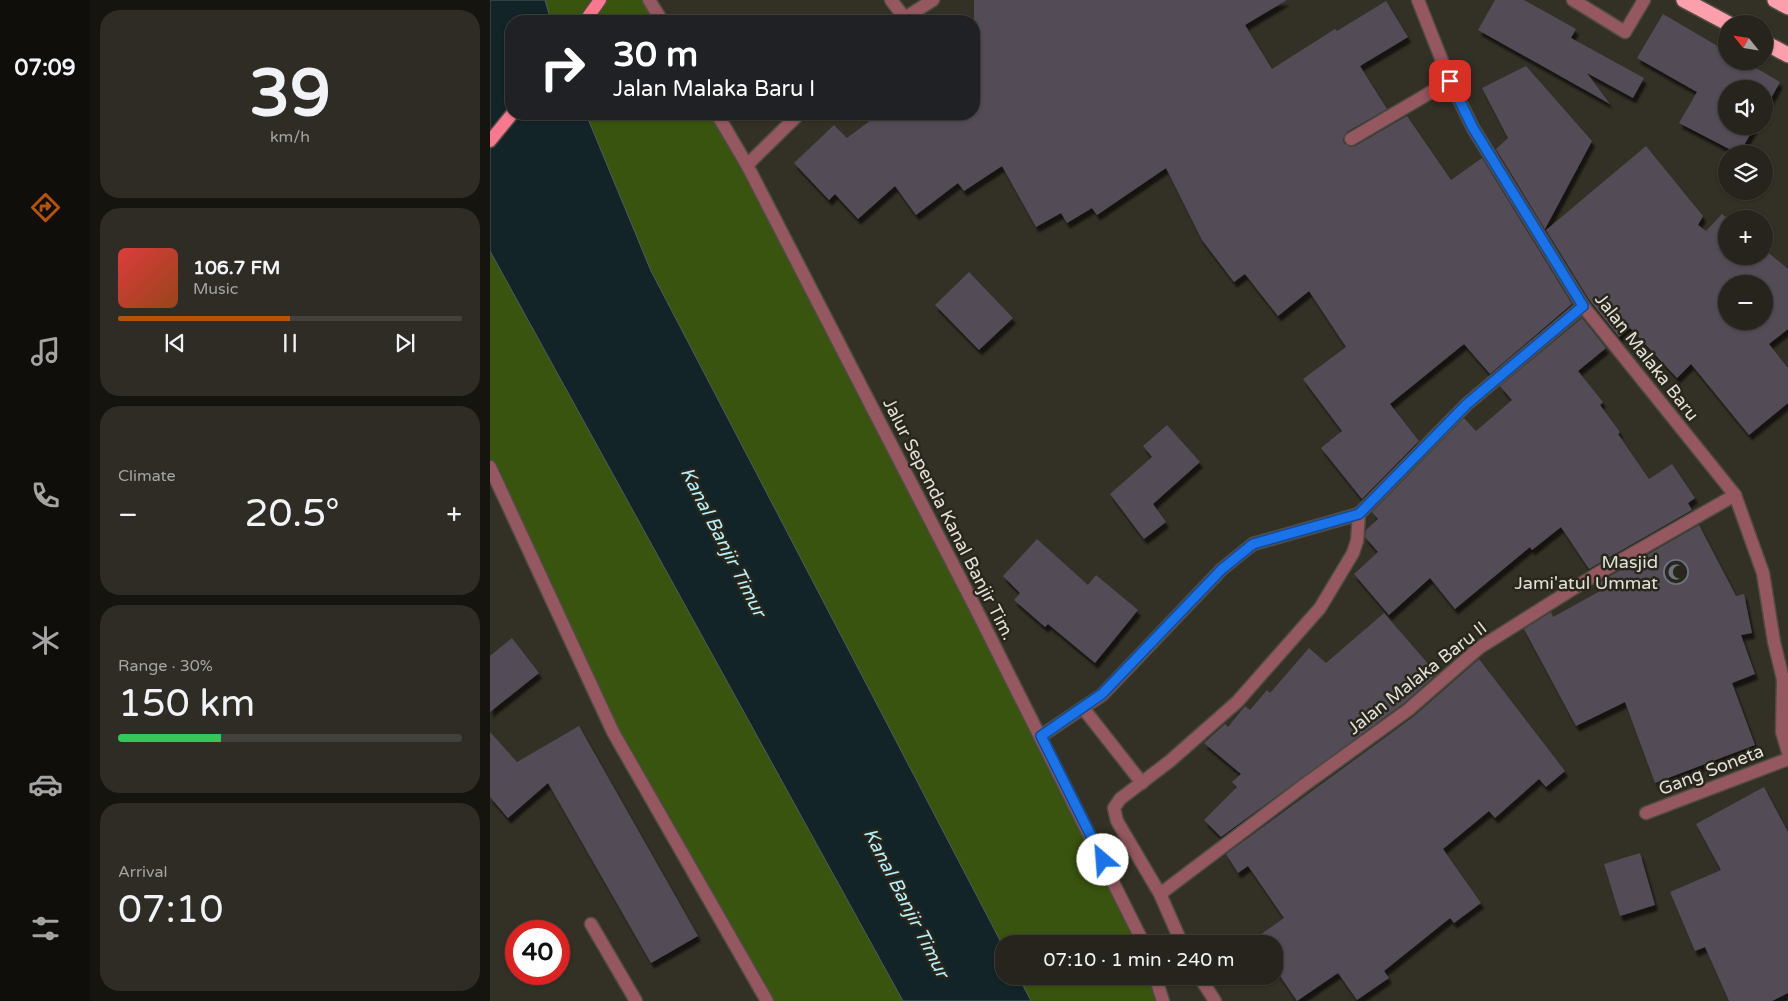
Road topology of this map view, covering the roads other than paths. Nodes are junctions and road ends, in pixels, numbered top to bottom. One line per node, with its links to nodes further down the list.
1 (649, 0): 12 (street)
2 (891, 0): 13 (street)
3 (933, 0): 14 (street)
4 (1418, 0): 18 (street, Jalan Malaka Baru)
5 (1573, 0): 6 (street)
6 (1644, 0)
7 (1684, 0): 15 (highway)
8 (1775, 0): 10 (highway)
9 (598, 4): 11 (main road)
10 (1788, 7)
11 (590, 15)
12 (658, 15)
13 (900, 15)
14 (909, 15)
15 (1718, 18)
16 (1773, 46): 17 (highway)
17 (1788, 54)
18 (1450, 81): 22 (street); 25 (street, Jalan Malaka Baru)
19 (507, 120): 23 (main road)
20 (721, 120): 24 (street, Jalur Sependa Kanal Banjir Tim.)
21 (793, 120): 24 (street)
22 (1351, 138)
23 (490, 141)
24 (747, 165): 31 (street, Jalur Sependa Kanal Banjir Tim.)
25 (1583, 306): 27 (street, Jalan Malaka Baru); 28 (street)
26 (490, 467): 43 (street)
27 (1735, 496): 29 (street, Jalan Malaka Baru); 36 (street, Jalan Malaka Baru II)
28 (1359, 514): 30 (street); 34 (street)
29 (1786, 679): 32 (street, Jalan Malaka Baru)
30 (1083, 708): 31 (street); 34 (street)
31 (1041, 736): 38 (street, Jalur Sependa Kanal Banjir Tim.)
32 (1788, 752)
33 (1788, 759): 35 (street, Gang Soneta)
34 (1142, 783): 36 (street)
35 (1646, 813)
36 (1160, 894): 39 (street)
37 (591, 924): 42 (street)
38 (1140, 935)
39 (1178, 935)
40 (1158, 985): 44 (street)
41 (1205, 985): 45 (street)
42 (636, 1001)
43 (766, 1001)
44 (1163, 1001)
45 (1215, 1001)

